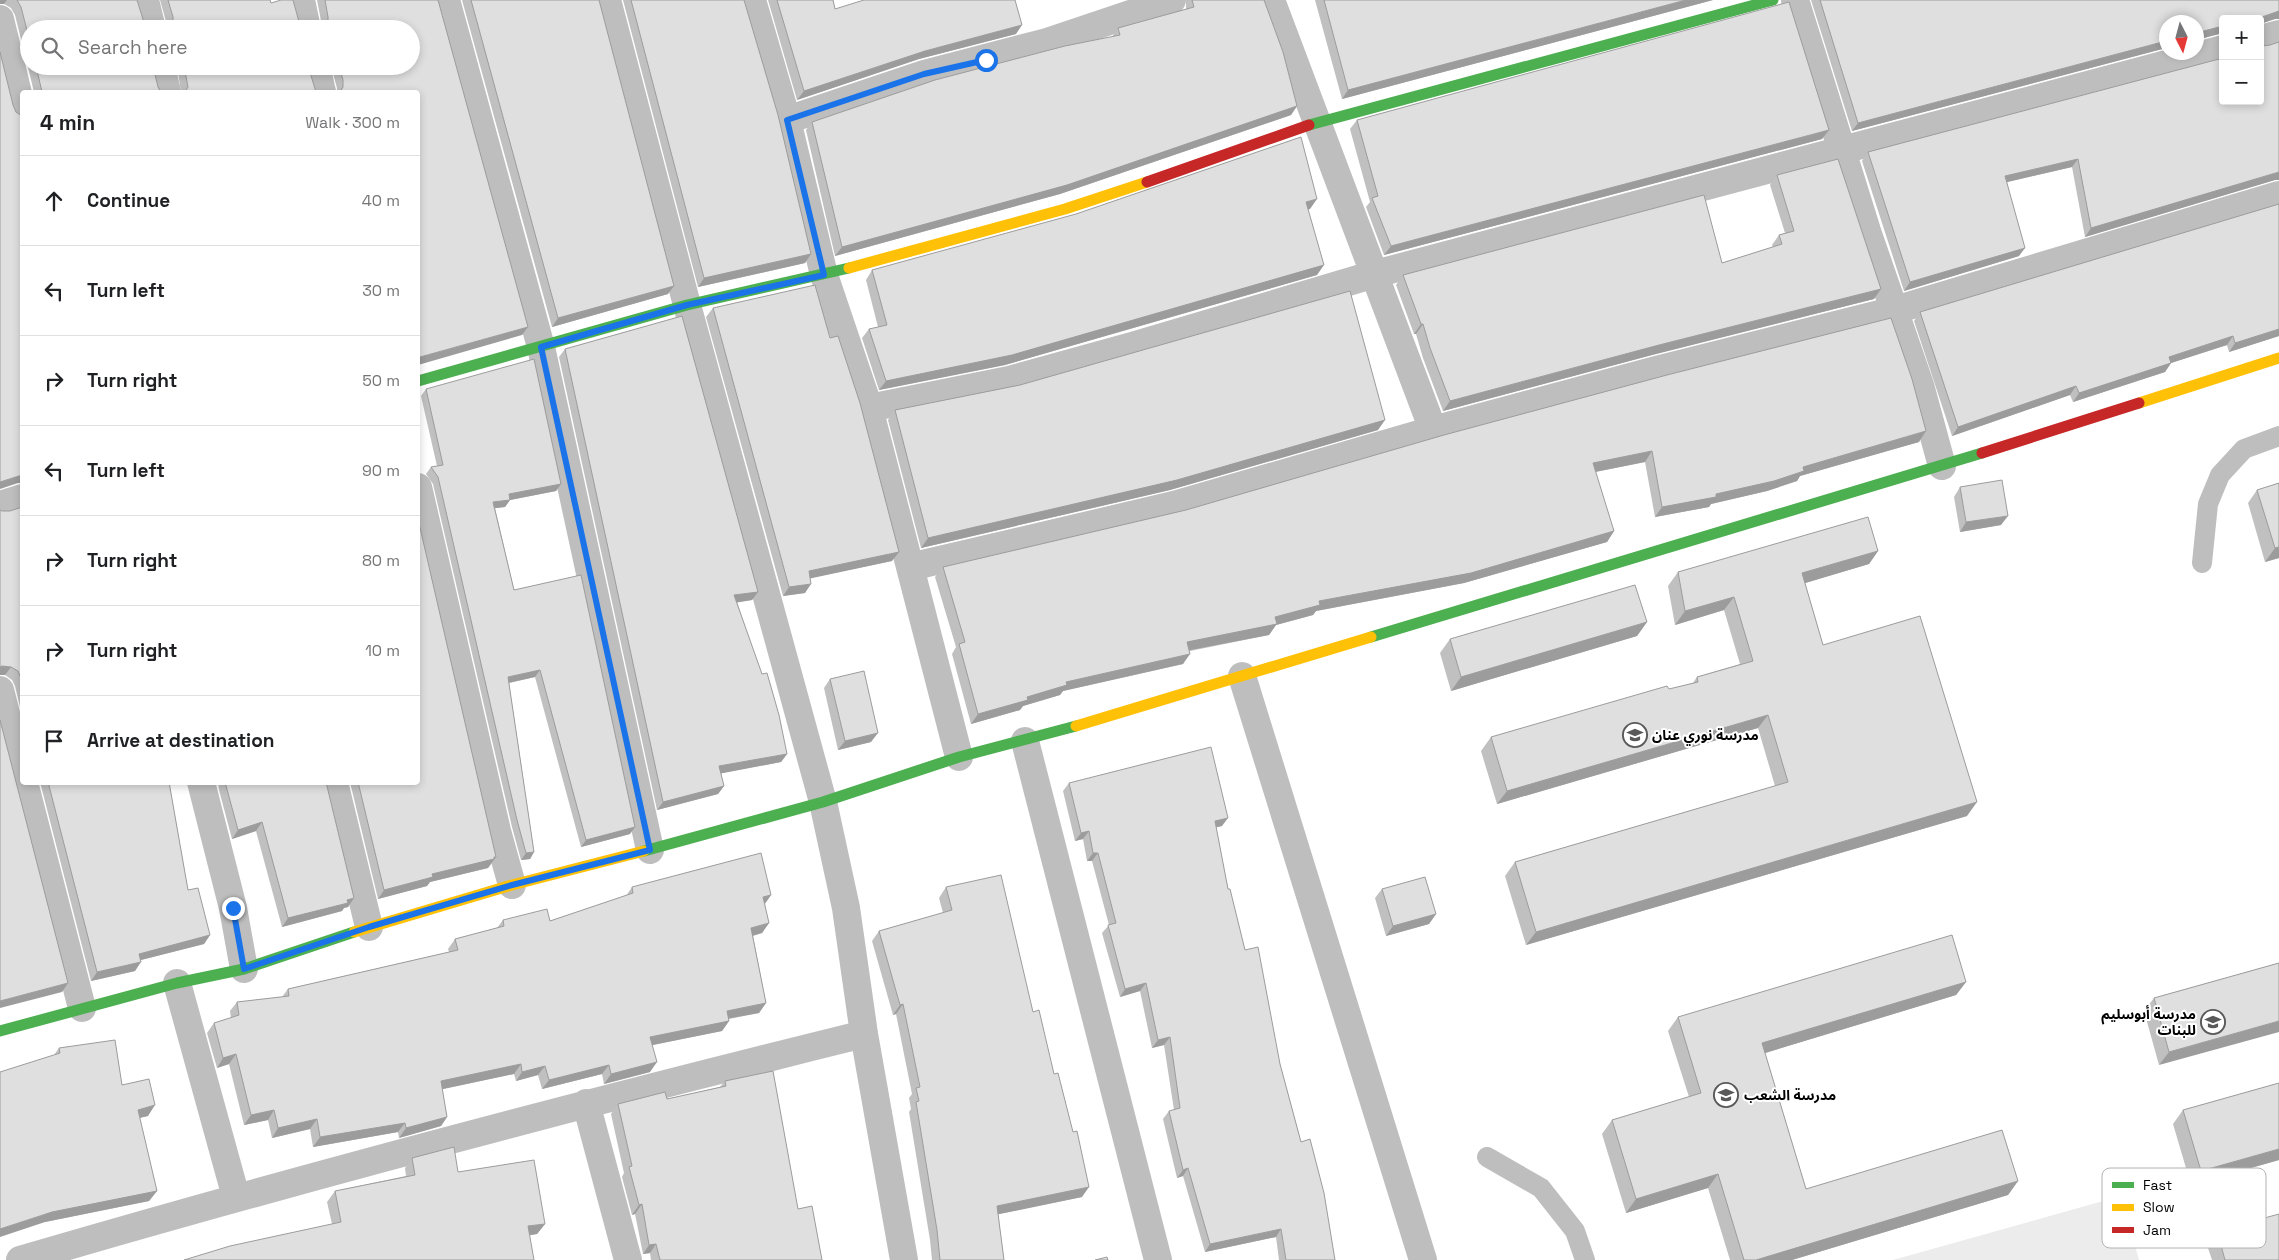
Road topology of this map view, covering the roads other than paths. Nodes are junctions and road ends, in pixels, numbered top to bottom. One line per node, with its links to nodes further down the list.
1 (145, 0): 11 (street)
2 (301, 0): 12 (street)
3 (446, 0): 29 (street)
4 (607, 0): 27 (street)
5 (752, 0): 21 (street)
6 (1172, 0): 21 (street)
7 (1271, 0): 22 (street)
8 (1773, 0): 22 (street)
9 (1795, 0): 23 (street)
10 (0, 19): 20 (street)
11 (150, 20)
12 (305, 20)
13 (2279, 34): 14 (street)
14 (2264, 38)
15 (2219, 50): 23 (street)
16 (163, 75): 18 (street)
17 (318, 75): 19 (street)
18 (167, 90)
19 (322, 90)
20 (20, 102)
21 (787, 120): 26 (street)
22 (1317, 122): 25 (street); 26 (street)
23 (1842, 148): 25 (street); 28 (street)
24 (2279, 194): 28 (street)
25 (1375, 274): 32 (street); 33 (street)
26 (824, 275): 27 (street); 32 (street)
27 (687, 305): 29 (street); 49 (street)
28 (1895, 310): 33 (street); 35 (street)
29 (541, 347): 31 (street); 50 (street)
30 (2279, 358): 35 (street)
31 (420, 380)
32 (868, 408): 40 (street)
33 (1434, 430): 40 (street)
34 (2279, 436): 39 (lane)
35 (1942, 466): 41 (street)
36 (420, 496): 51 (street)
37 (20, 499): 38 (street)
38 (0, 505)
39 (2202, 563)
40 (910, 567): 44 (street)
41 (1242, 676): 43 (street); 65 (street)
42 (0, 690): 45 (street)
43 (1025, 741): 44 (street); 64 (street)
44 (959, 757): 49 (street)
45 (20, 769)
46 (25, 785): 55 (street)
47 (202, 785): 53 (street)
48 (335, 785): 52 (street)
49 (823, 802): 50 (street); 57 (street)
50 (650, 850): 51 (street)
51 (512, 885): 52 (street)
52 (369, 927): 53 (street)
53 (244, 969): 54 (street)
54 (177, 982): 55 (street); 60 (street)
55 (82, 1008): 56 (street)
56 (0, 1031)
57 (864, 1034): 58 (street); 63 (street)
58 (586, 1103): 60 (street); 62 (street)
59 (1487, 1157): 66 (lane)
60 (236, 1197): 61 (street)
61 (20, 1260)
62 (628, 1260)
63 (904, 1260)
64 (1158, 1260)
65 (1423, 1260)
66 (1585, 1260)

